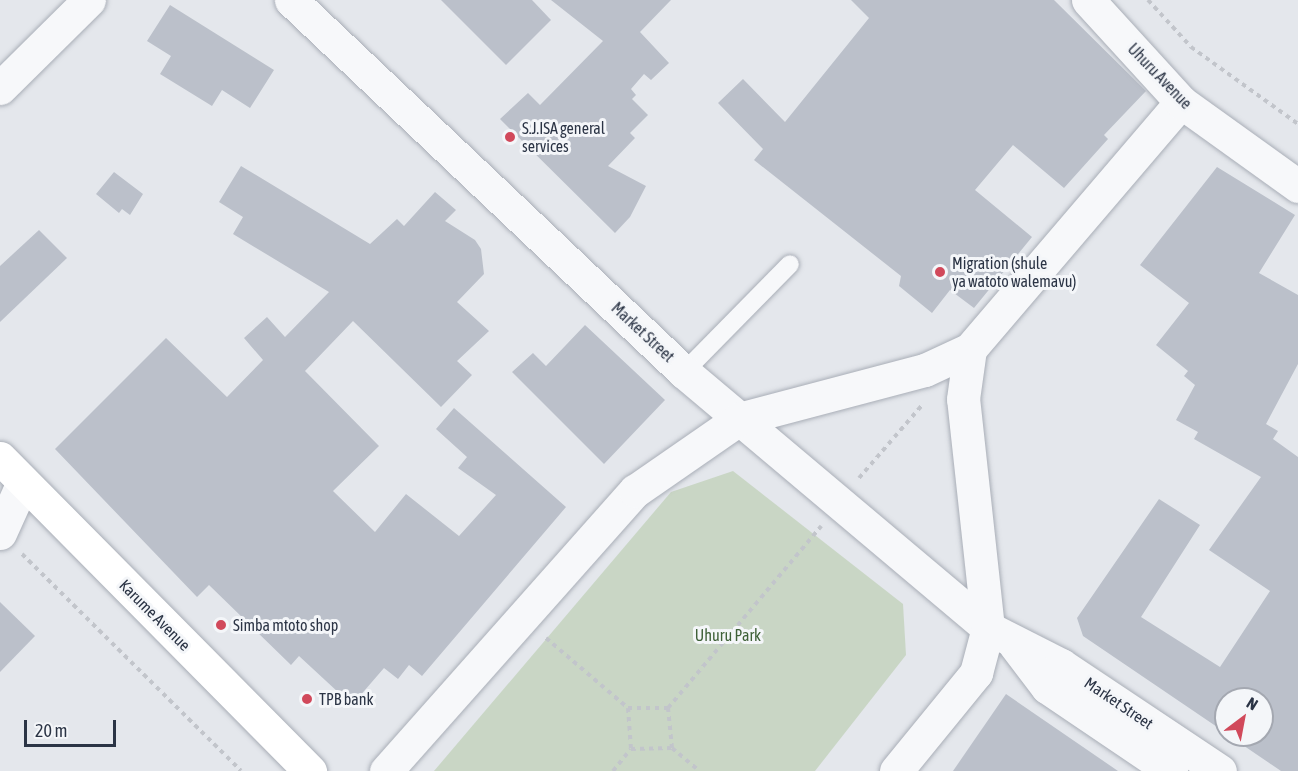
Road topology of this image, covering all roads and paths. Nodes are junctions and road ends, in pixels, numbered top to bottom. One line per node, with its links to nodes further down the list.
1 (89, 0): 5 (street)
2 (291, 0): 11 (street, Market Street)
3 (1088, 0): 6 (street, Uhuru Avenue)
4 (1148, 0): 7 (path)
5 (0, 88)
6 (1181, 102): 8 (street, Uhuru Avenue); 10 (street)
7 (1298, 124)
8 (1298, 186)
9 (789, 264): 11 (lane)
10 (970, 349): 13 (street); 19 (street)
11 (684, 372): 13 (street, Market Street)
12 (931, 394): 16 (path)
13 (739, 419): 16 (street, Market Street); 18 (street)
14 (0, 458): 15 (main road, Karume Avenue)
15 (23, 482): 17 (street); 25 (main road, Karume Avenue)
16 (839, 501): 19 (street, Market Street); 21 (path)
17 (0, 532): 24 (path)
18 (520, 617): 20 (path); 26 (street)
19 (1001, 636): 29 (street); 30 (street, Market Street); 31 (street, Market Street)
20 (628, 708): 21 (path); 23 (path)
21 (668, 708): 22 (path)
22 (672, 748): 23 (path); 28 (path)
23 (631, 749): 27 (path)
24 (241, 771)
25 (310, 771)
26 (386, 771)
27 (613, 771)
28 (699, 771)
29 (896, 771)
30 (1171, 771)
31 (1220, 771)

